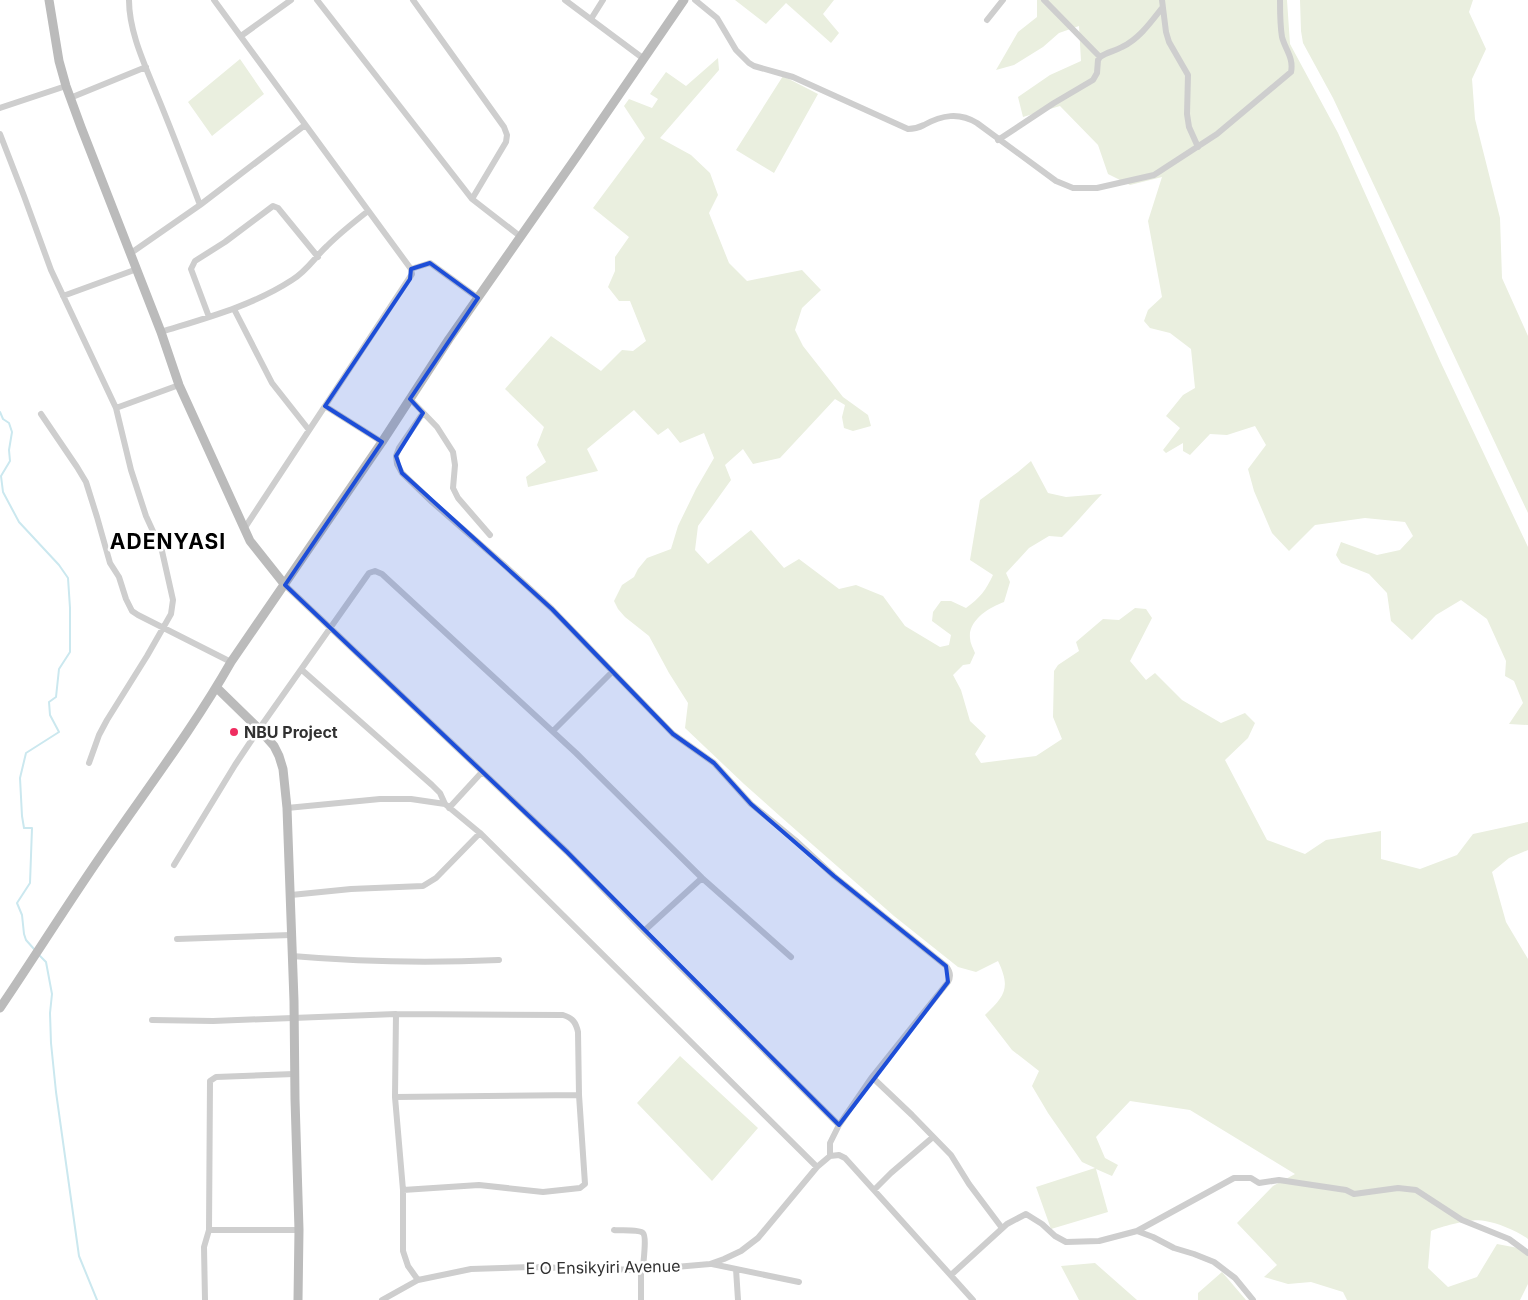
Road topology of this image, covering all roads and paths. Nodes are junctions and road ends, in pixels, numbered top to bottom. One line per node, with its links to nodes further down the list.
1 (49, 0): 22 (street)
2 (129, 0): 21 (street)
3 (214, 0): 18 (street)
4 (291, 0): 18 (street)
5 (317, 0): 29 (street)
6 (413, 0): 29 (street)
7 (565, 0): 16 (street)
8 (603, 0): 16 (street)
9 (684, 0): 20 (street)
10 (695, 0): 27 (street)
11 (1003, 0): 17 (street)
12 (1044, 0): 19 (street)
13 (1162, 0): 15 (street)
14 (1280, 0): 28 (street)
15 (1162, 8): 19 (street); 28 (street)
16 (591, 19): 20 (street)
17 (987, 20)
18 (241, 36): 25 (street)
19 (1100, 57): 27 (street)
20 (644, 59): 32 (street)
21 (146, 67): 23 (street); 30 (street)
22 (66, 86): 23 (street); 24 (street)
23 (70, 98): 33 (street)
24 (0, 108)
25 (304, 125): 30 (street); 31 (street)
26 (0, 134): 37 (street)
27 (998, 140): 28 (street)
28 (1198, 147)
29 (472, 199): 32 (street)
30 (200, 205): 33 (street)
31 (368, 211): 34 (street); 36 (street)
32 (521, 237): 38 (street)
33 (131, 254): 35 (street)
34 (318, 257): 39 (street); 40 (street)
35 (137, 269): 37 (street); 41 (street)
36 (411, 269): 38 (street); 44 (street)
37 (63, 296): 45 (street)
38 (478, 298): 43 (street)
39 (234, 309): 40 (street); 48 (street)
40 (209, 317): 41 (street)
41 (161, 332): 42 (street)
42 (179, 385): 45 (street); 50 (street)
43 (410, 399): 46 (street); 49 (street)
44 (325, 406): 48 (street); 49 (street)
45 (116, 408): 53 (street)
46 (423, 413): 51 (street); 57 (street)
47 (41, 414): 53 (street)
48 (309, 430): 50 (street)
49 (382, 442): 52 (street)
50 (244, 529): 52 (street)
51 (490, 535)
52 (285, 585): 54 (street); 55 (street)
53 (163, 627): 55 (street); 61 (street)
54 (330, 628): 56 (street); 60 (street); 62 (street)
55 (231, 662): 58 (street)
56 (302, 670): 59 (street); 63 (street)
57 (612, 672): 60 (street); 80 (street)
58 (216, 688): 59 (street); 75 (street)
59 (259, 729): 64 (street); 66 (street)
60 (553, 731): 67 (street)
61 (89, 763)
62 (482, 772): 63 (street); 69 (street)
63 (447, 806): 64 (street); 65 (street)
64 (287, 808): 68 (street)
65 (480, 833): 68 (street); 86 (street)
66 (174, 865)
67 (702, 878): 69 (street); 73 (street)
68 (291, 895): 70 (street)
69 (644, 931): 83 (street)
70 (292, 935): 71 (street); 72 (street)
71 (178, 939)
72 (292, 956): 74 (street); 77 (street)
73 (791, 957)
74 (499, 960)
75 (0, 1008)
76 (396, 1014): 77 (street); 81 (street); 82 (street)
77 (294, 1018): 78 (street); 79 (street)
78 (152, 1020)
79 (294, 1074): 90 (street); 91 (street)
80 (872, 1077): 83 (street); 84 (street)
81 (579, 1095): 82 (street); 87 (street)
82 (395, 1097): 87 (street)
83 (839, 1125): 85 (street)
84 (933, 1137): 88 (street); 89 (street)
85 (830, 1156): 86 (street, E O Ensikyiri Avenue); 88 (street)
86 (817, 1167): 95 (street, E O Ensikyiri Avenue)
87 (403, 1190): 99 (street)
88 (874, 1190): 98 (street)
89 (1002, 1228): 93 (street); 98 (street)
90 (209, 1230): 91 (street); 101 (street)
91 (299, 1230): 102 (street)
92 (614, 1230): 96 (street)
93 (1137, 1231): 94 (street); 107 (street)
94 (1528, 1252)
95 (710, 1264): 96 (street, E O Ensikyiri Avenue); 97 (street)
96 (642, 1269): 99 (street, E O Ensikyiri Avenue); 104 (street)
97 (736, 1269): 100 (street); 105 (street)
98 (950, 1275): 106 (street)
99 (418, 1280): 103 (street, E O Ensikyiri Avenue)
100 (799, 1282)
101 (205, 1300)
102 (298, 1300)
103 (382, 1300)
104 (641, 1300)
105 (738, 1300)
106 (972, 1300)
107 (1253, 1300)

